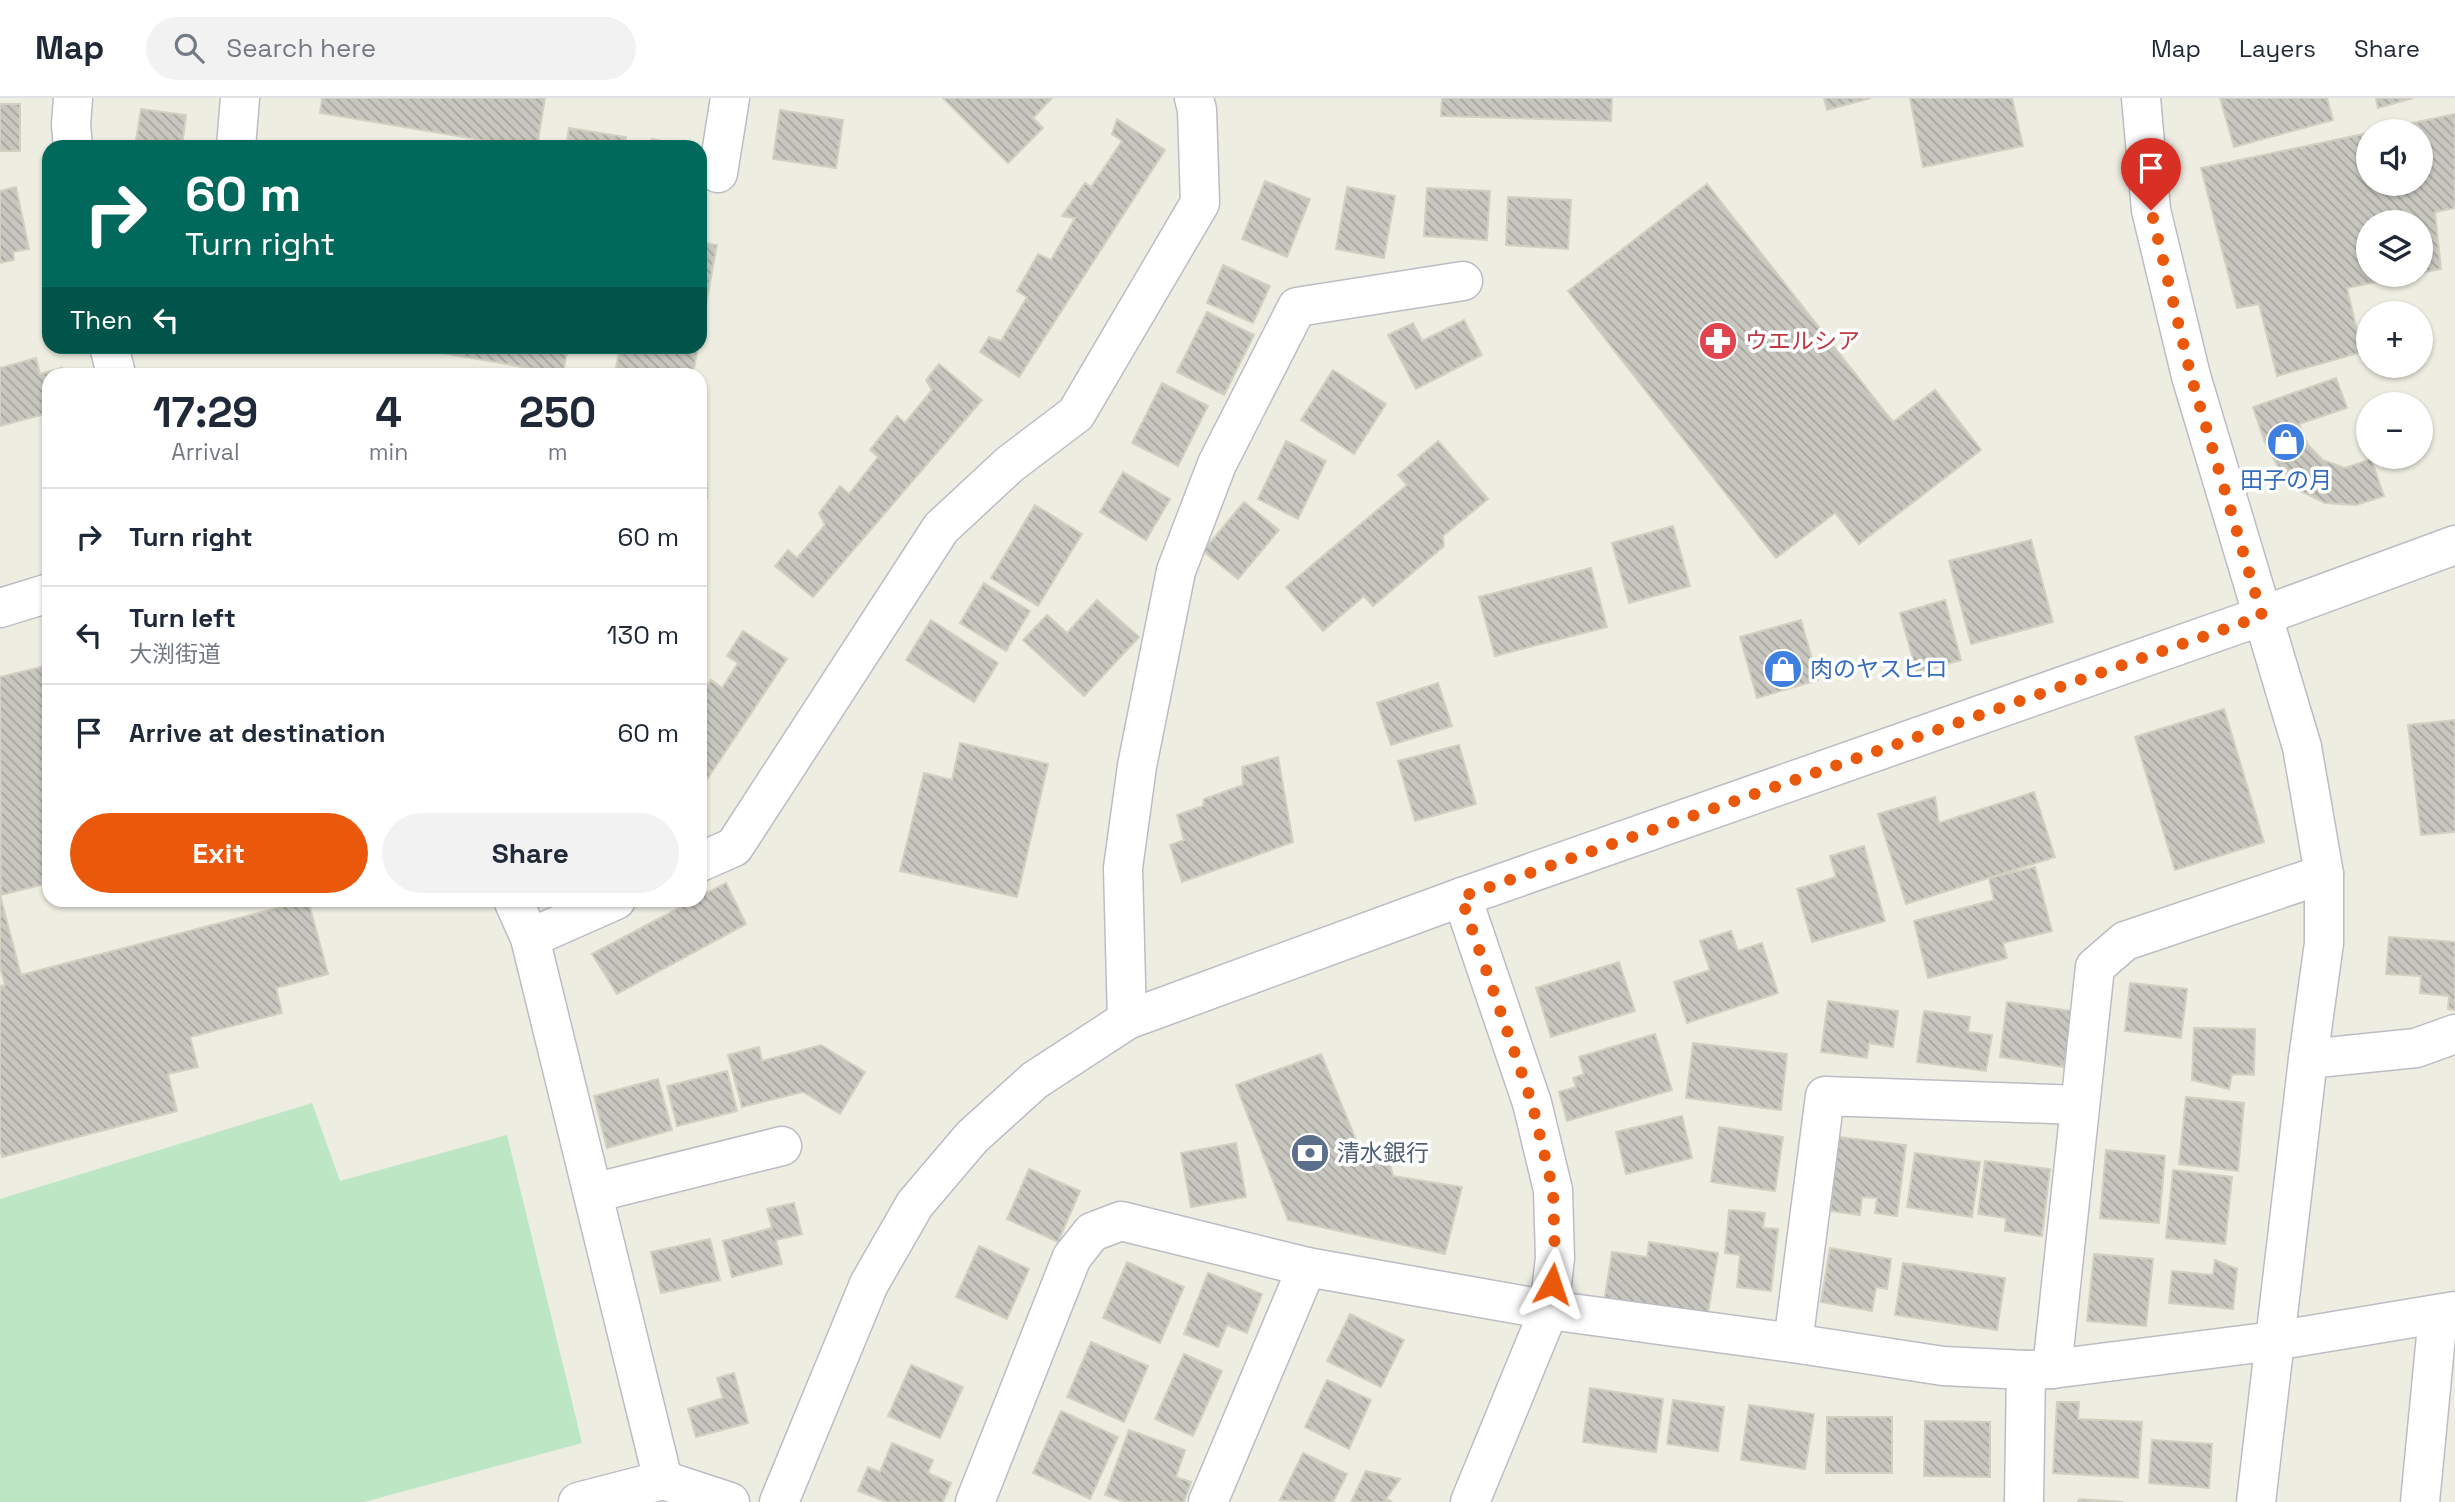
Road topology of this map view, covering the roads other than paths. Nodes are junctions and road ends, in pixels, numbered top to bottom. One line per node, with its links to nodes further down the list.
1 (73, 98): 6 (street)
2 (240, 98): 7 (street)
3 (730, 98): 8 (street)
4 (1194, 98): 14 (street)
5 (2141, 98): 13 (street)
6 (72, 140)
7 (237, 140)
8 (718, 173)
9 (1463, 281): 20 (street)
10 (2455, 545): 13 (street)
11 (42, 595): 12 (street)
12 (0, 608)
13 (2262, 616): 15 (street); 16 (street)
14 (707, 859)
15 (2324, 874): 22 (street); 23 (street)
16 (1461, 897): 20 (street); 27 (street)
17 (516, 907): 19 (street)
18 (600, 907): 19 (street)
19 (530, 938): 25 (street)
20 (1127, 1020): 35 (street)
21 (2455, 1034): 22 (street)
22 (2308, 1059): 29 (street)
23 (2080, 1105): 30 (street); 31 (street)
24 (782, 1146): 25 (street)
25 (593, 1193): 32 (street)
26 (1307, 1268): 27 (street); 36 (street); 37 (street)
27 (1549, 1310): 30 (street); 38 (street)
28 (2447, 1313): 29 (street); 41 (street)
29 (2274, 1341): 31 (street); 40 (street)
30 (1793, 1343): 31 (street)
31 (2039, 1370): 39 (street)
32 (663, 1480): 33 (street); 34 (street)
33 (578, 1502)
34 (730, 1502)
35 (779, 1502)
36 (975, 1502)
37 (1208, 1502)
38 (1470, 1502)
39 (2024, 1502)
40 (2256, 1502)
41 (2420, 1502)

